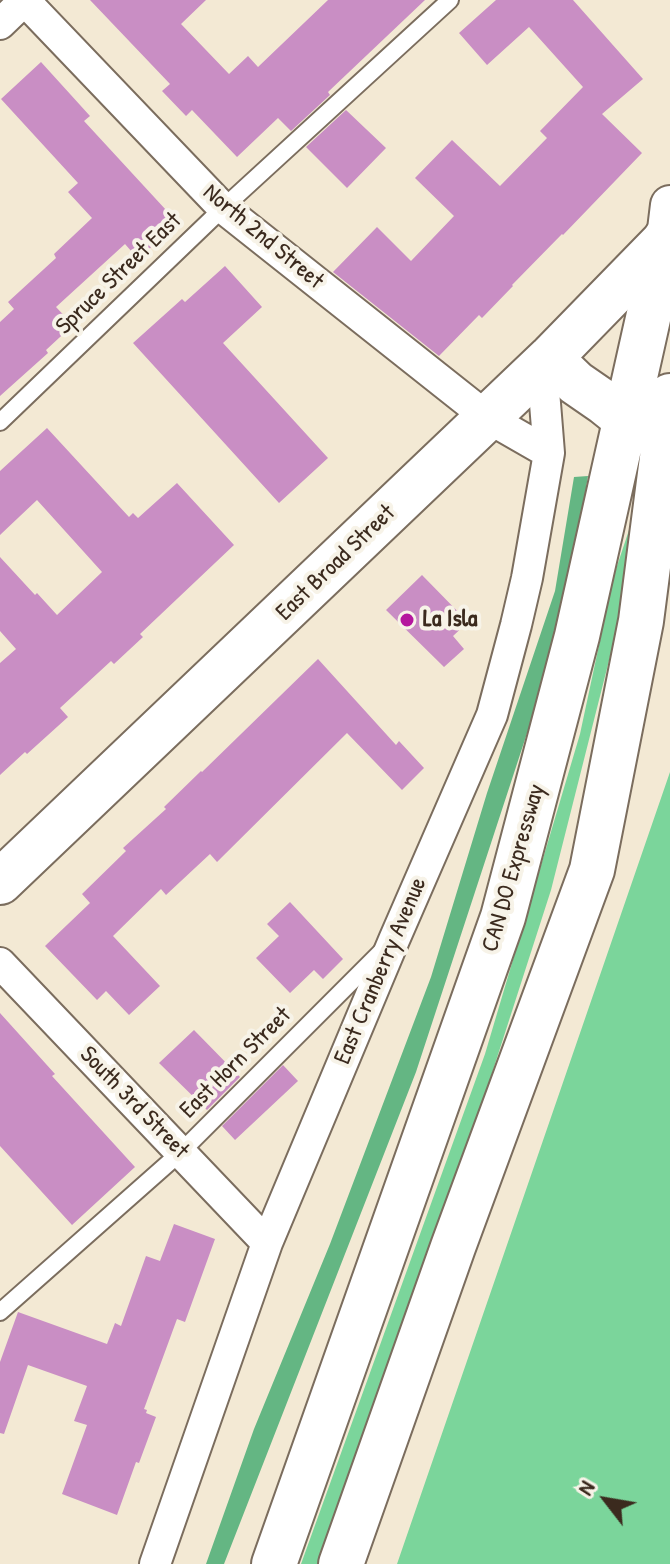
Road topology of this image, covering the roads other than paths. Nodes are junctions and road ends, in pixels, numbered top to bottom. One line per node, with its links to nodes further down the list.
1 (25, 0): 3 (street); 4 (street, North 2nd Street)
2 (450, 0): 4 (lane, Spruce Street East)
3 (0, 24)
4 (223, 208): 9 (street, North 2nd Street); 11 (lane, Spruce Street East)
5 (669, 226): 6 (main road); 7 (main road, East Broad Street); 10 (main road, CAN DO Expressway)
6 (670, 326)
7 (546, 362): 9 (main road, East Broad Street); 10 (main road); 12 (street, East Cranberry Avenue)
8 (670, 396): 14 (main road)
9 (488, 418): 12 (street, North 2nd Street); 15 (main road, East Broad Street)
10 (625, 419): 22 (main road, CAN DO Expressway)
11 (0, 422)
12 (549, 453): 16 (street, East Cranberry Avenue)
13 (670, 639): 14 (main road)
14 (592, 870): 23 (main road)
15 (0, 882)
16 (394, 940): 18 (lane, East Horn Street); 19 (street, East Cranberry Avenue)
17 (0, 963): 18 (street, South 3rd Street)
18 (181, 1152): 19 (street, South 3rd Street); 20 (lane, East Horn Street)
19 (267, 1243): 21 (street, East Cranberry Avenue)
20 (0, 1312)
21 (155, 1564)
22 (274, 1564)
23 (341, 1564)

